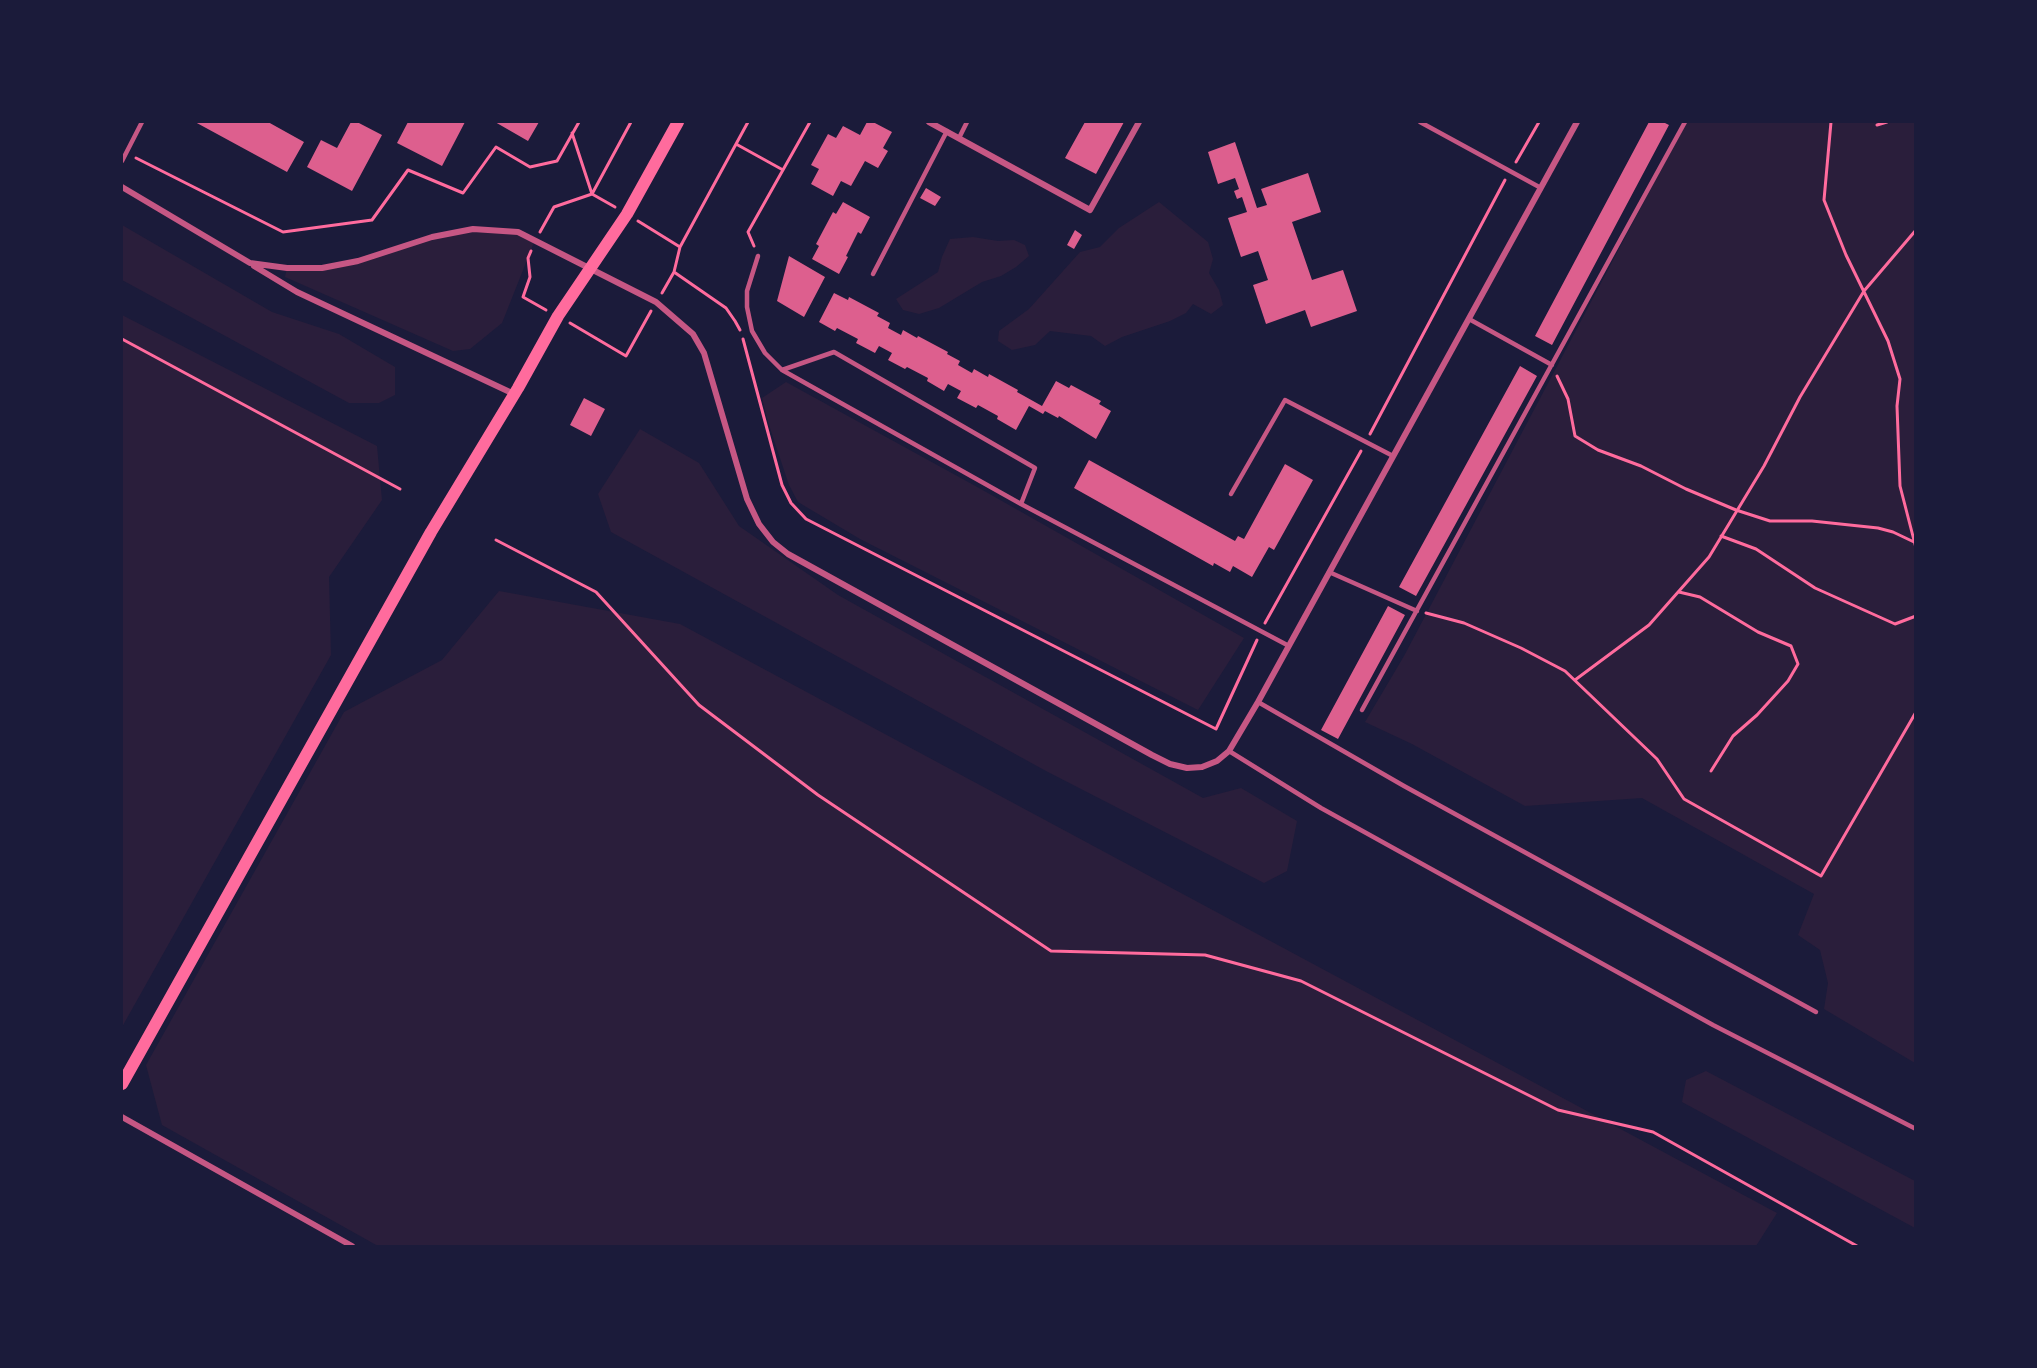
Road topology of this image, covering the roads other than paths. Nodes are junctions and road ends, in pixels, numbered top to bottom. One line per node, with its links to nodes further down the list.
1 (142, 122): 11 (lane)
2 (678, 122): 16 (main road)
3 (929, 122): 9 (street)
4 (967, 122): 10 (lane)
5 (1139, 122): 10 (street)
6 (1420, 122): 13 (lane)
7 (1577, 122): 13 (street)
8 (1685, 122): 19 (lane)
9 (947, 131): 10 (street); 17 (lane)
10 (959, 138)
11 (122, 161)
12 (122, 187): 15 (street)
13 (1541, 188): 18 (street)
14 (758, 256): 20 (lane)
15 (250, 263): 16 (street); 21 (street)
16 (590, 268): 21 (main road); 30 (street)
17 (873, 274)
18 (1469, 318): 19 (lane); 22 (street)
19 (1552, 365): 26 (lane)
20 (782, 370): 24 (lane); 24 (lane)
21 (516, 391): 32 (main road)
22 (1393, 456): 23 (lane); 25 (street)
23 (1231, 494)
24 (1021, 504): 27 (lane)
25 (1329, 572): 26 (lane); 27 (street)
26 (1418, 611): 29 (lane)
27 (1289, 646): 28 (street)
28 (1258, 702): 30 (street); 31 (lane)
29 (1362, 710)
30 (1229, 751): 34 (lane)
31 (1816, 1012)
32 (122, 1084)
33 (122, 1117): 35 (street)
34 (1916, 1129)
35 (352, 1246)

